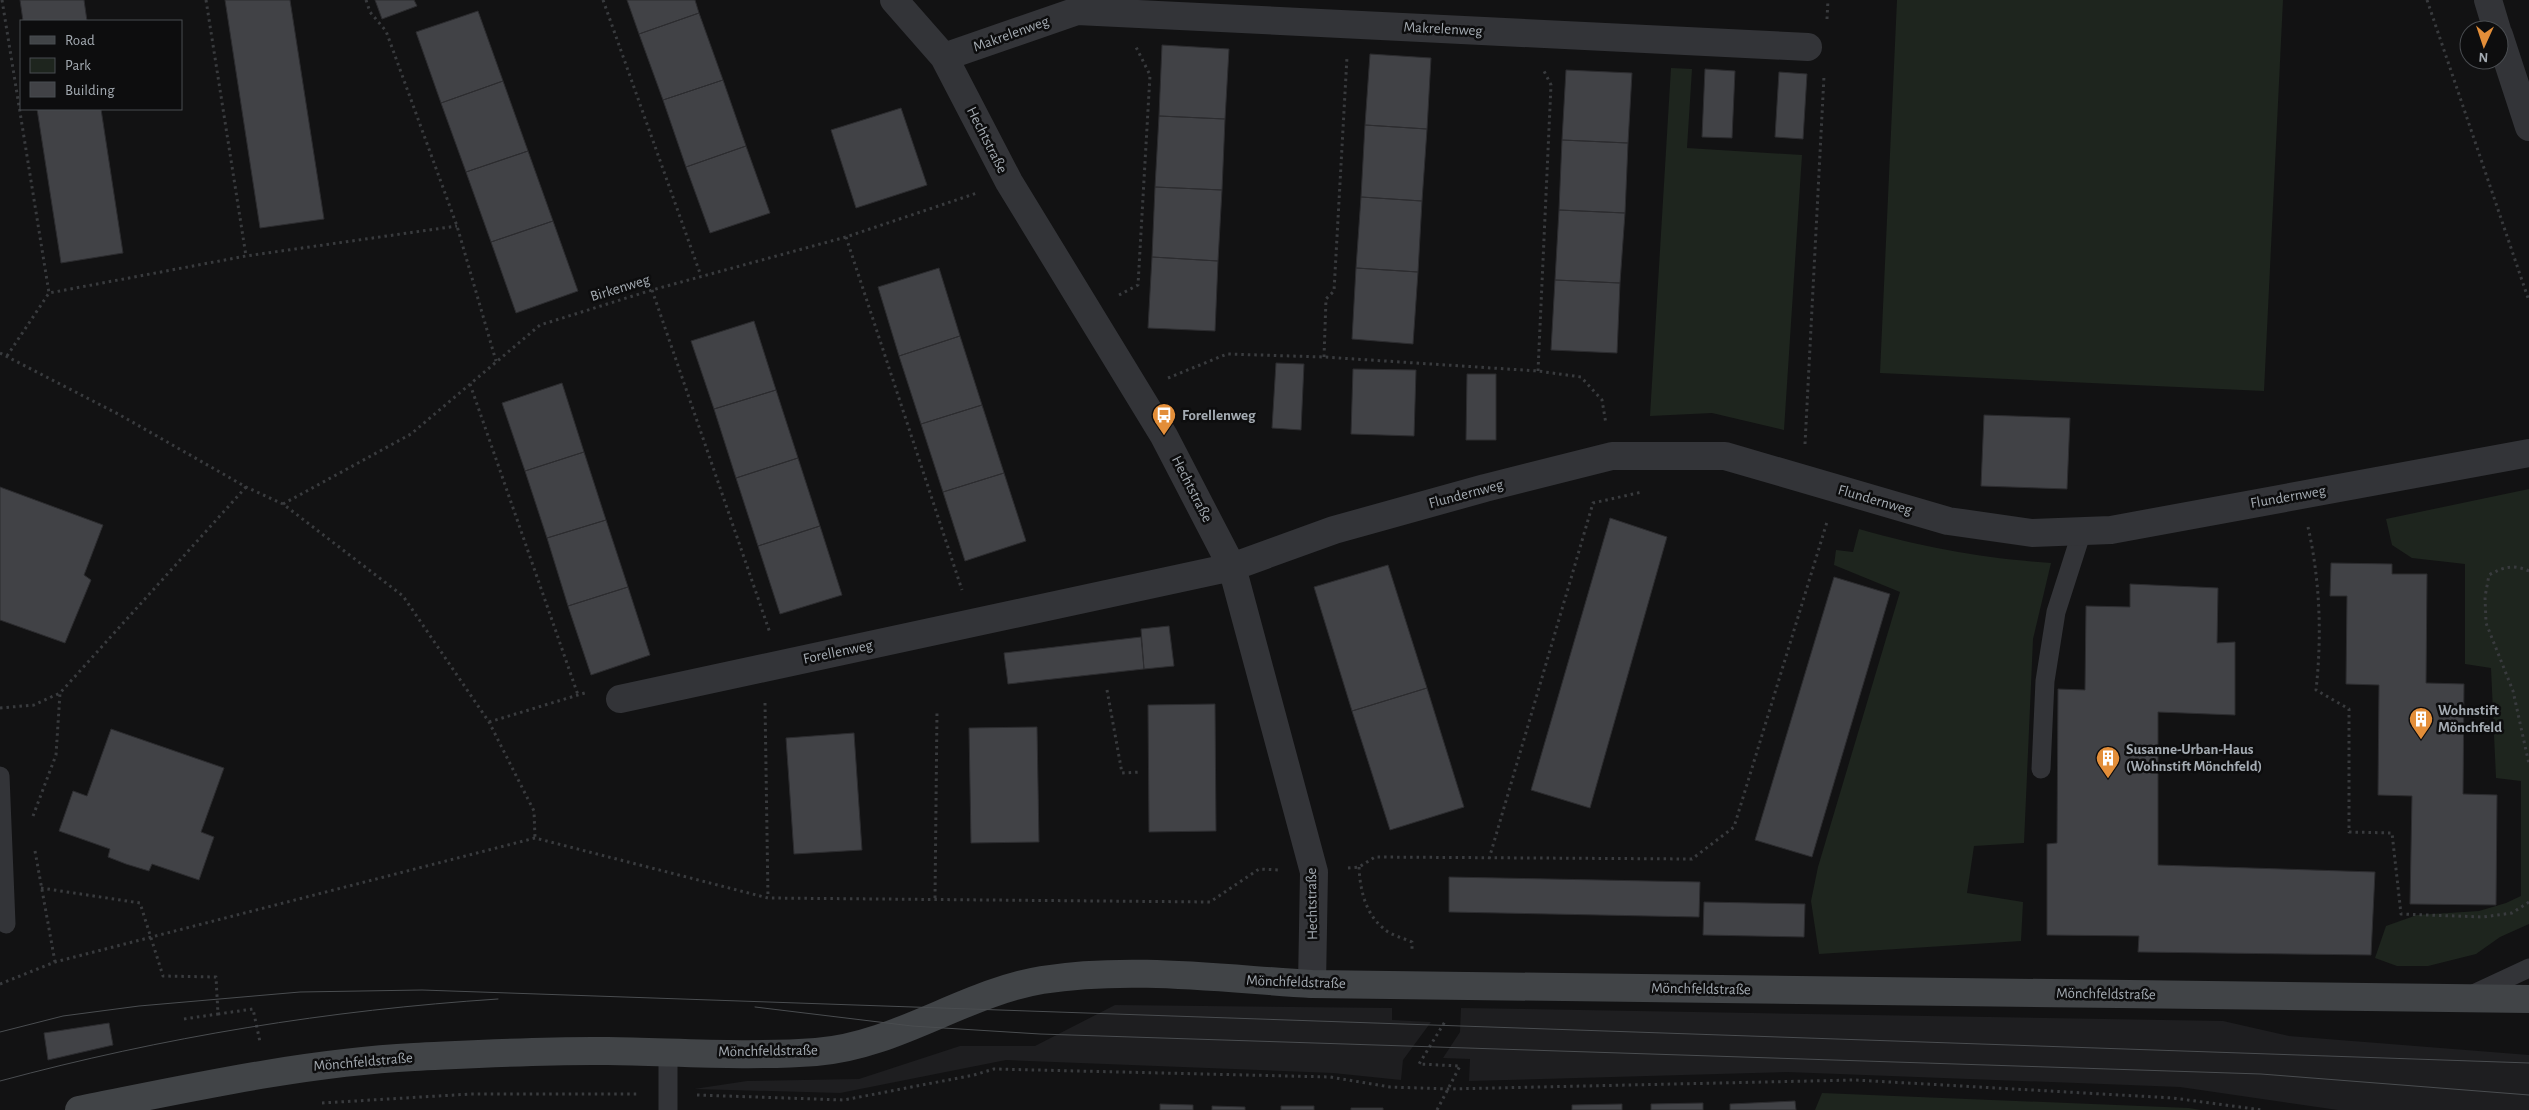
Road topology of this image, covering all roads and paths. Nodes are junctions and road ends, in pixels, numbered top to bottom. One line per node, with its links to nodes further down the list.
1 (2, 0): 25 (path)
2 (206, 0): 22 (path)
3 (366, 0): 20 (path)
4 (603, 0): 23 (path)
5 (894, 0): 14 (street, Hechtstraße)
6 (1828, 0): 13 (path)
7 (2427, 0): 26 (path)
8 (2488, 0): 11 (street)
9 (1077, 5): 10 (street, Makrelenweg); 14 (street, Makrelenweg)
10 (1118, 13): 12 (street, Makrelenweg); 27 (path)
11 (2495, 20)
12 (1349, 24): 13 (street, Makrelenweg); 30 (path)
13 (1817, 37)
14 (944, 57): 19 (street, Hechtstraße)
15 (1540, 64): 32 (path)
16 (2509, 66): 18 (street)
17 (1825, 67): 37 (path)
18 (2529, 127)
19 (1009, 182): 21 (path, Birkenweg); 27 (street, Hechtstraße)
20 (457, 226): 22 (path); 31 (path)
21 (846, 237): 23 (path, Birkenweg); 46 (path)
22 (246, 256): 25 (path)
23 (701, 276): 24 (path, Birkenweg)
24 (652, 290): 31 (path, Birkenweg); 47 (path)
25 (49, 293): 29 (path)
26 (2529, 301)
27 (1088, 312): 34 (street, Hechtstraße)
28 (0, 353): 29 (path)
29 (7, 356): 38 (path)
30 (1324, 357): 32 (path); 34 (path)
31 (496, 361): 33 (path, Birkenweg)
32 (1538, 371): 36 (path)
33 (470, 384): 42 (path, Birkenweg); 50 (path)
34 (1137, 390): 44 (street, Hechtstraße)
35 (2529, 453): 41 (street, Flundernweg)
36 (1612, 456): 37 (street, Flundernweg); 44 (street, Flundernweg)
37 (1804, 479): 39 (street, Flundernweg)
38 (246, 487): 42 (path); 49 (path)
39 (1837, 489): 43 (street, Flundernweg); 62 (path)
40 (1649, 490): 62 (path)
41 (2300, 495): 43 (street, Flundernweg); 68 (path)
42 (283, 504): 54 (path)
43 (2082, 531): 56 (lane)
44 (1232, 567): 46 (street, Forellenweg); 64 (street, Hechtstraße)
45 (2529, 571): 55 (path)
46 (972, 622): 47 (street, Forellenweg)
47 (772, 666): 51 (street, Forellenweg); 66 (path)
48 (1107, 690): 57 (path)
49 (60, 694): 52 (path); 59 (path)
50 (578, 695): 51 (path); 54 (path)
51 (620, 699)
52 (0, 708)
53 (937, 711): 67 (path)
54 (490, 722): 60 (path)
55 (2529, 764)
56 (2041, 769)
57 (1140, 772)
58 (0, 776): 69 (lane)
59 (30, 823)
60 (535, 838): 66 (path); 70 (path)
61 (33, 842): 65 (path)
62 (1489, 859): 63 (path)
63 (1359, 867): 64 (path); 75 (path)
64 (1314, 872): 67 (path); 74 (street, Hechtstraße)
65 (41, 888): 70 (path); 71 (path)
66 (768, 898): 67 (path)
67 (935, 898)
68 (2529, 902)
69 (6, 924)
70 (152, 936): 71 (path); 78 (path)
71 (55, 962): 73 (path)
72 (2529, 968): 76 (lane)
73 (0, 984)
74 (1312, 984): 75 (main road, Mönchfeldstraße); 82 (main road, Mönchfeldstraße)
75 (1414, 985): 76 (main road, Mönchfeldstraße)
76 (2464, 999): 77 (main road, Mönchfeldstraße)
77 (2529, 999)
78 (218, 1014): 79 (path); 81 (path)
79 (184, 1019)
80 (1447, 1019): 83 (path)
81 (260, 1047)
82 (668, 1052): 84 (lane); 86 (main road, Mönchfeldstraße)
83 (1448, 1089): 84 (path); 87 (path); 88 (path)
84 (668, 1102): 85 (path)
85 (313, 1103)
86 (79, 1110)
87 (1437, 1110)
88 (2262, 1110)

